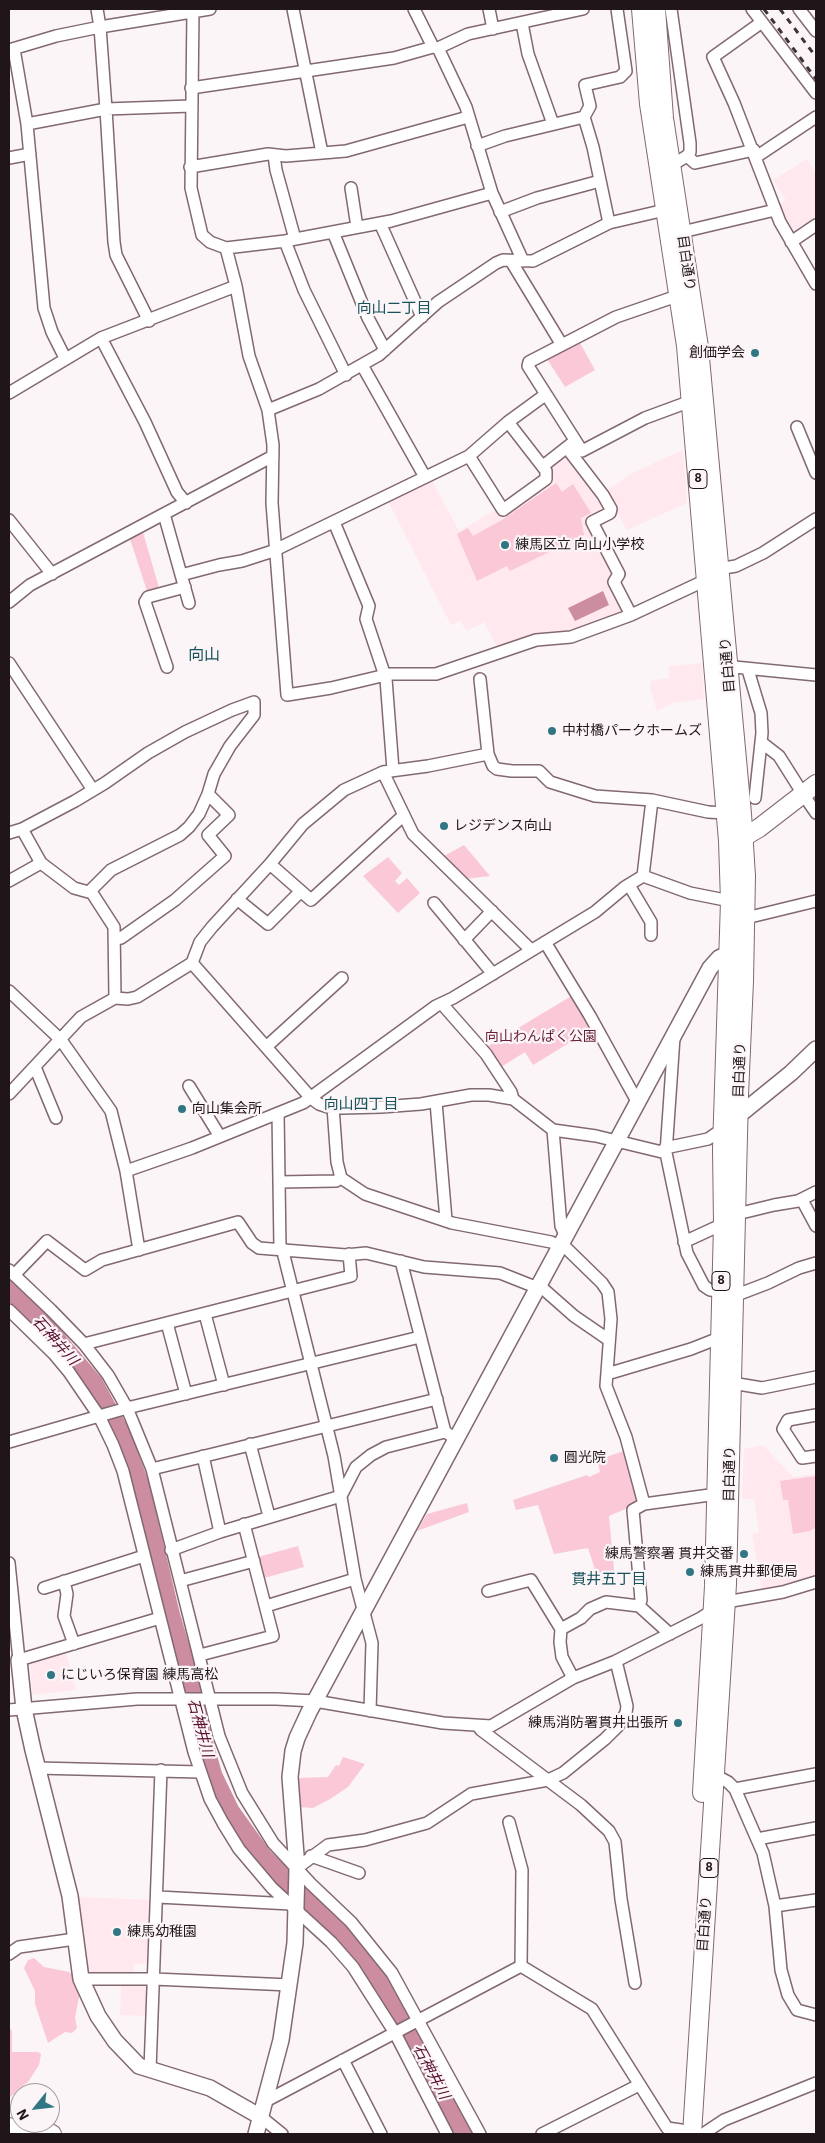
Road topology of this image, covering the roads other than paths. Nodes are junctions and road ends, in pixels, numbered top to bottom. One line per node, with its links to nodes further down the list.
1 (97, 9): 16 (street)
2 (210, 9): 13 (street)
3 (293, 9): 21 (street)
4 (414, 9): 19 (street)
5 (488, 9): 17 (street)
6 (583, 9): 14 (street)
7 (617, 9): 27 (street)
8 (641, 9): 43 (main road, 目白通り / 8)
9 (656, 9): 38 (main road, 目白通り / 8)
10 (671, 9): 36 (street)
11 (752, 9): 15 (street)
12 (799, 9): 18 (street)
13 (193, 10): 16 (street); 22 (street)
14 (528, 17): 17 (street); 30 (street)
15 (762, 22): 23 (street); 34 (street)
16 (100, 27): 20 (street); 25 (street)
17 (493, 29): 19 (street)
18 (816, 31)
19 (436, 47): 21 (street); 26 (street)
20 (11, 49): 29 (street)
21 (306, 71): 22 (street); 32 (street)
22 (191, 88): 24 (street)
23 (816, 93)
24 (191, 106): 25 (street); 39 (street)
25 (106, 109): 29 (street); 61 (street)
26 (468, 117): 31 (street); 32 (street)
27 (584, 117): 30 (street); 40 (street)
28 (816, 117): 34 (street)
29 (28, 124): 33 (street)
30 (553, 124): 31 (street)
31 (477, 146): 42 (street)
32 (322, 153): 35 (street)
33 (30, 154): 37 (street); 65 (street)
34 (755, 154): 36 (street); 44 (street)
35 (274, 155): 39 (street); 52 (street)
36 (687, 156): 38 (street)
37 (9, 158)
38 (672, 165): 51 (main road, 目白通り / 8)
39 (190, 167): 54 (street)
40 (600, 181): 45 (street); 46 (street)
41 (351, 188): 49 (street)
42 (492, 193): 45 (street); 47 (street)
43 (665, 210): 46 (street); 59 (main road, 目白通り / 8)
44 (775, 210): 51 (street); 53 (street)
45 (500, 212): 56 (street)
46 (609, 223): 56 (street)
47 (380, 224): 49 (street); 60 (street)
48 (816, 225): 53 (street)
49 (357, 228): 50 (street)
50 (333, 232): 52 (street); 64 (street)
51 (682, 232): 88 (main road, 目白通り / 8)
52 (290, 240): 54 (street); 67 (street)
53 (791, 242): 57 (street)
54 (226, 248): 58 (street)
55 (511, 261): 56 (street); 60 (street); 63 (street)
56 (523, 261)
57 (816, 284)
58 (236, 286): 61 (street); 71 (street)
59 (677, 296): 63 (street); 70 (main road, 目白通り / 8)
60 (422, 317): 64 (street)
61 (148, 321): 62 (street)
62 (102, 338): 65 (street); 80 (street)
63 (562, 345): 69 (street)
64 (385, 350): 66 (street)
65 (65, 358): 68 (street)
66 (362, 365): 67 (street); 79 (street)
67 (346, 375): 71 (street)
68 (9, 393)
69 (545, 395): 72 (street); 74 (street)
70 (691, 401): 74 (street); 88 (main road, 目白通り / 8)
71 (268, 410): 75 (street)
72 (508, 422): 76 (street); 77 (street)
73 (797, 426): 78 (street)
74 (571, 444): 77 (street); 92 (street)
75 (273, 456): 80 (street); 85 (street)
76 (469, 456): 77 (street); 79 (street)
77 (542, 466)
78 (816, 473)
79 (425, 477): 84 (street)
80 (186, 502): 81 (street)
81 (164, 514): 86 (street); 87 (street)
82 (9, 520): 86 (street)
83 (816, 520): 88 (street)
84 (334, 522): 85 (street); 97 (street)
85 (276, 549): 87 (street); 97 (street)
86 (52, 574): 90 (street)
87 (181, 575): 89 (street)
88 (712, 575): 92 (street); 94 (main road, 目白通り / 8)
89 (185, 587): 91 (street); 95 (street)
90 (9, 600)
91 (189, 603)
92 (631, 615): 97 (street)
93 (9, 663): 104 (street)
94 (720, 666): 96 (street); 108 (main road, 目白通り / 8); 113 (main road, 目白通り / 8)
95 (167, 668)
96 (748, 670): 98 (street); 100 (street)
97 (385, 675): 102 (street)
98 (816, 675)
99 (480, 679): 101 (street)
100 (761, 742): 103 (street); 106 (street)
101 (488, 754): 102 (street); 107 (street)
102 (388, 771): 110 (street); 115 (street)
103 (809, 789): 109 (street); 113 (main road)
104 (93, 790): 105 (street); 111 (street)
105 (208, 794): 120 (street); 128 (street)
106 (755, 798)
107 (652, 800): 108 (street); 116 (street)
108 (725, 813): 113 (main road, 目白通り / 8)
109 (816, 813)
110 (404, 815): 119 (street); 125 (street)
111 (22, 829): 112 (street); 114 (street)
112 (9, 833)
113 (736, 839): 122 (main road, 目白通り / 8); 126 (main road, 目白通り / 8)
114 (41, 862): 117 (street); 120 (street)
115 (270, 864): 119 (street); 121 (street)
116 (643, 876): 118 (street); 122 (street)
117 (9, 881)
118 (629, 885): 127 (street); 130 (street)
119 (301, 891): 121 (street)
120 (89, 892): 128 (street)
121 (236, 899): 133 (street)
122 (730, 901): 132 (main road, 目白通り / 8)
123 (816, 901): 126 (street)
124 (434, 903): 129 (street)
125 (492, 911): 129 (street); 131 (street)
126 (746, 918): 132 (main road, 目白通り / 8)
127 (651, 935)
128 (115, 939): 137 (street)
129 (464, 940): 134 (street)
130 (545, 942): 131 (street); 149 (street)
131 (531, 950): 134 (street)
132 (737, 950): 139 (street); 152 (main road, 目白通り / 8); 154 (main road, 目白通り / 8)
133 (192, 963): 137 (street); 141 (street)
134 (493, 974): 138 (street)
135 (342, 978): 141 (street)
136 (9, 991): 140 (street)
137 (115, 998): 140 (street)
138 (442, 1004): 146 (street); 147 (street)
139 (675, 1032): 149 (street); 158 (street)
140 (61, 1040): 143 (street); 159 (street)
141 (266, 1047): 146 (street)
142 (816, 1049): 152 (street)
143 (35, 1067): 145 (street); 153 (street)
144 (189, 1086): 156 (street)
145 (9, 1094)
146 (311, 1098): 150 (street); 151 (street)
147 (513, 1099): 148 (street); 155 (street)
148 (436, 1102): 150 (street); 165 (street)
149 (638, 1103): 157 (street)
150 (333, 1108): 160 (street)
151 (278, 1113): 156 (street); 161 (street)
152 (738, 1116): 154 (street); 164 (main road, 目白通り / 8)
153 (56, 1118)
154 (723, 1128): 158 (street); 164 (main road, 目白通り / 8)
155 (553, 1130): 157 (street); 167 (street)
156 (219, 1136): 159 (street)
157 (617, 1142): 158 (street); 167 (street)
158 (666, 1151): 168 (street)
159 (126, 1171): 170 (street)
160 (341, 1178): 161 (street); 165 (street)
161 (279, 1182): 169 (street)
162 (816, 1192): 163 (street)
163 (802, 1200): 164 (street); 166 (street)
164 (730, 1219): 168 (street); 177 (main road, 目白通り / 8)
165 (446, 1220): 167 (street)
166 (816, 1226)
167 (563, 1242): 175 (street); 183 (street)
168 (684, 1242): 177 (street)
169 (281, 1248): 170 (street); 171 (street); 176 (street)
170 (139, 1250): 174 (street)
171 (349, 1254): 172 (street); 176 (street)
172 (401, 1261): 175 (street); 181 (street)
173 (816, 1263): 177 (street)
174 (11, 1272): 184 (street)
175 (539, 1287): 183 (street); 196 (street)
176 (292, 1291): 179 (street); 185 (street)
177 (728, 1294): 182 (main road, 目白通り / 8); 188 (main road, 目白通り / 8)
178 (9, 1310): 194 (street)
179 (204, 1314): 180 (street); 189 (street)
180 (167, 1323): 184 (street); 190 (street)
181 (420, 1337): 185 (street); 191 (street)
182 (719, 1338): 186 (street); 202 (main road, 目白通り / 8)
183 (609, 1340): 186 (street)
184 (84, 1344): 192 (street)
185 (312, 1363): 189 (street); 195 (street)
186 (606, 1374): 204 (street)
187 (816, 1376): 188 (street)
188 (732, 1383): 220 (main road, 目白通り / 8)
189 (224, 1385): 190 (street)
190 (186, 1394): 192 (street)
191 (437, 1399): 195 (street); 196 (street)
192 (127, 1408): 194 (street); 201 (street)
193 (816, 1414): 200 (street)
194 (99, 1416): 197 (street); 209 (street)
195 (326, 1426): 198 (street); 203 (street)
196 (451, 1435): 203 (street); 221 (street)
197 (9, 1442)
198 (250, 1444): 199 (street); 205 (street)
199 (203, 1456): 201 (street); 207 (street)
200 (816, 1456)
201 (152, 1469): 208 (street)
202 (717, 1494): 204 (street); 220 (main road, 目白通り / 8)
203 (341, 1496): 205 (street); 212 (street)
204 (644, 1504): 219 (street)
205 (269, 1516): 206 (street)
206 (244, 1524): 207 (street); 210 (street)
207 (220, 1532): 208 (street)
208 (171, 1550): 214 (street)
209 (144, 1556): 213 (street); 222 (street)
210 (254, 1561): 214 (street); 218 (street)
211 (9, 1564): 227 (street)
212 (355, 1579): 218 (street); 221 (street)
213 (64, 1581): 216 (street); 225 (street)
214 (180, 1581): 226 (street)
215 (816, 1582): 220 (street)
216 (44, 1588)
217 (488, 1591): 223 (street)
218 (266, 1606): 226 (street)
219 (639, 1606): 223 (street); 224 (street)
220 (719, 1606): 224 (street); 240 (main road, 目白通り / 8); 270 (main road, 目白通り / 8)
221 (364, 1612): 232 (street); 234 (street)
222 (160, 1618): 225 (street); 231 (street)
223 (561, 1629): 229 (street)
224 (670, 1634): 228 (street)
225 (74, 1644): 227 (street)
226 (200, 1655): 230 (street)
227 (19, 1660): 233 (street)
228 (616, 1661): 229 (street); 241 (street)
229 (572, 1678): 235 (street)
230 (208, 1698): 231 (street); 232 (street); 247 (street)
231 (181, 1699): 233 (street); 238 (street)
232 (314, 1701): 234 (street); 247 (street)
233 (16, 1710): 236 (street)
234 (370, 1711): 235 (street)
235 (478, 1726): 241 (street)
236 (36, 1768): 237 (street); 253 (street)
237 (161, 1770): 238 (street); 249 (street)
238 (200, 1772): 251 (street)
239 (816, 1774): 242 (street)
240 (715, 1775): 242 (street); 270 (main road, 目白通り / 8)
241 (548, 1780): 246 (street); 258 (street)
242 (734, 1789): 245 (street)
243 (509, 1822): 255 (street)
244 (816, 1828): 245 (street)
245 (758, 1839): 252 (street)
246 (311, 1856): 247 (street); 248 (street)
247 (297, 1871): 251 (street); 261 (street)
248 (359, 1873)
249 (158, 1897): 251 (street); 257 (street)
250 (816, 1900): 252 (street)
251 (295, 1906): 259 (street); 262 (street)
252 (775, 1906): 260 (street)
253 (75, 1939): 254 (street); 256 (street)
254 (9, 1954)
255 (521, 1966): 261 (street); 266 (street)
256 (81, 1979): 257 (street); 264 (street)
257 (154, 1979): 259 (street); 264 (street)
258 (634, 1983)
259 (290, 1985): 267 (street)
260 (816, 2015)
261 (419, 2020): 262 (street); 276 (street)
262 (395, 2033): 263 (street); 275 (street)
263 (344, 2060): 267 (street); 274 (street)
264 (150, 2070): 268 (street)
265 (816, 2083): 278 (street)
266 (639, 2085): 270 (street); 277 (street)
267 (264, 2102): 268 (street)
268 (261, 2117): 272 (street); 273 (street)
269 (9, 2127): 271 (main road)
270 (684, 2133)
271 (23, 2134)
272 (256, 2134)
273 (282, 2134)
274 (381, 2134)
275 (447, 2134)
276 (480, 2134)
277 (542, 2134)
278 (703, 2134)

